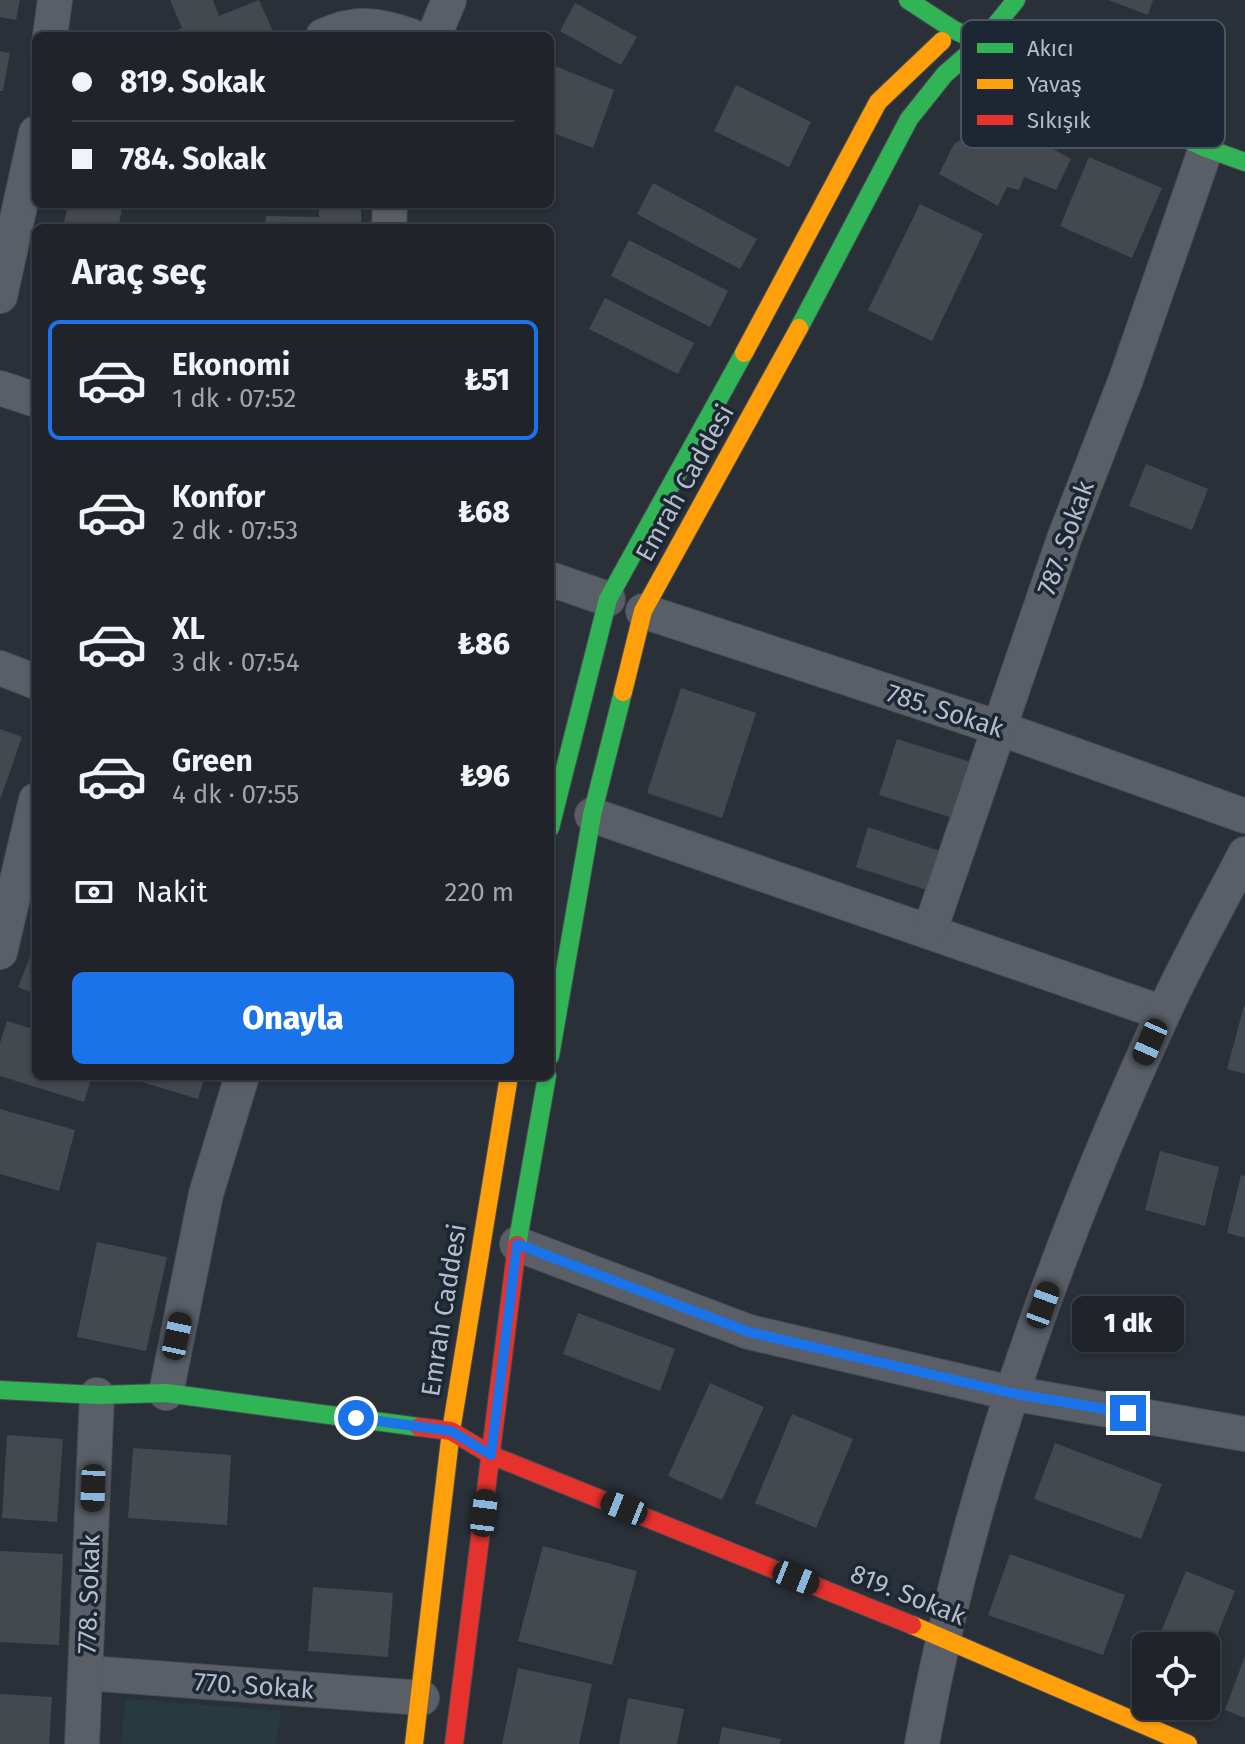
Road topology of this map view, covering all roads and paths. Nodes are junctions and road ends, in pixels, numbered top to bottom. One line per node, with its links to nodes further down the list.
1 (55, 0): 8 (street)
2 (449, 0): 11 (street)
3 (908, 0): 6 (street)
4 (1016, 0): 5 (street, Emrah Caddesi)
5 (1000, 20)
6 (958, 25): 7 (street); 20 (street, Emrah Caddesi)
7 (961, 27)
8 (51, 32)
9 (332, 32): 10 (street)
10 (400, 32)
11 (436, 32)
12 (961, 60): 21 (street, Emrah Caddesi)
13 (1206, 148): 15 (street); 24 (street, 787. Sokak)
14 (32, 162): 16 (street)
15 (1245, 162)
16 (0, 296)
17 (0, 388): 18 (street)
18 (32, 399)
19 (554, 580): 20 (street)
20 (608, 599): 25 (street, Emrah Caddesi)
21 (643, 611): 24 (street, 785. Sokak); 26 (street, Emrah Caddesi)
22 (0, 668): 23 (street)
23 (32, 680)
24 (999, 728): 27 (street, 785. Sokak); 31 (street, 787. Sokak)
25 (554, 812)
26 (592, 815): 31 (street); 34 (street, Emrah Caddesi)
27 (1245, 816)
28 (32, 820): 30 (street)
29 (1245, 854): 33 (street)
30 (17, 897): 32 (street)
31 (930, 930): 33 (street)
32 (0, 952)
33 (1163, 1013): 41 (street)
34 (554, 1033)
35 (241, 1080): 40 (street)
36 (508, 1080): 43 (street, Emrah Caddesi)
37 (546, 1080): 38 (street)
38 (517, 1244): 41 (street); 45 (street)
39 (0, 1390): 42 (street, 819. Sokak)
40 (166, 1393): 42 (street, 819. Sokak); 43 (street, 819. Sokak)
41 (1011, 1393): 44 (street); 46 (street)
42 (97, 1395): 47 (street, 778. Sokak)
43 (451, 1431): 45 (street, 819. Sokak); 48 (street, Emrah Caddesi)
44 (1245, 1434)
45 (491, 1455): 46 (street, 819. Sokak); 51 (street)
46 (941, 1637): 52 (street); 53 (street, 819. Sokak)
47 (87, 1673): 48 (street, 770. Sokak); 49 (street, 778. Sokak)
48 (422, 1698): 50 (street, Emrah Caddesi)
49 (82, 1744)
50 (414, 1744)
51 (454, 1744)
52 (922, 1744)
53 (1186, 1744)

